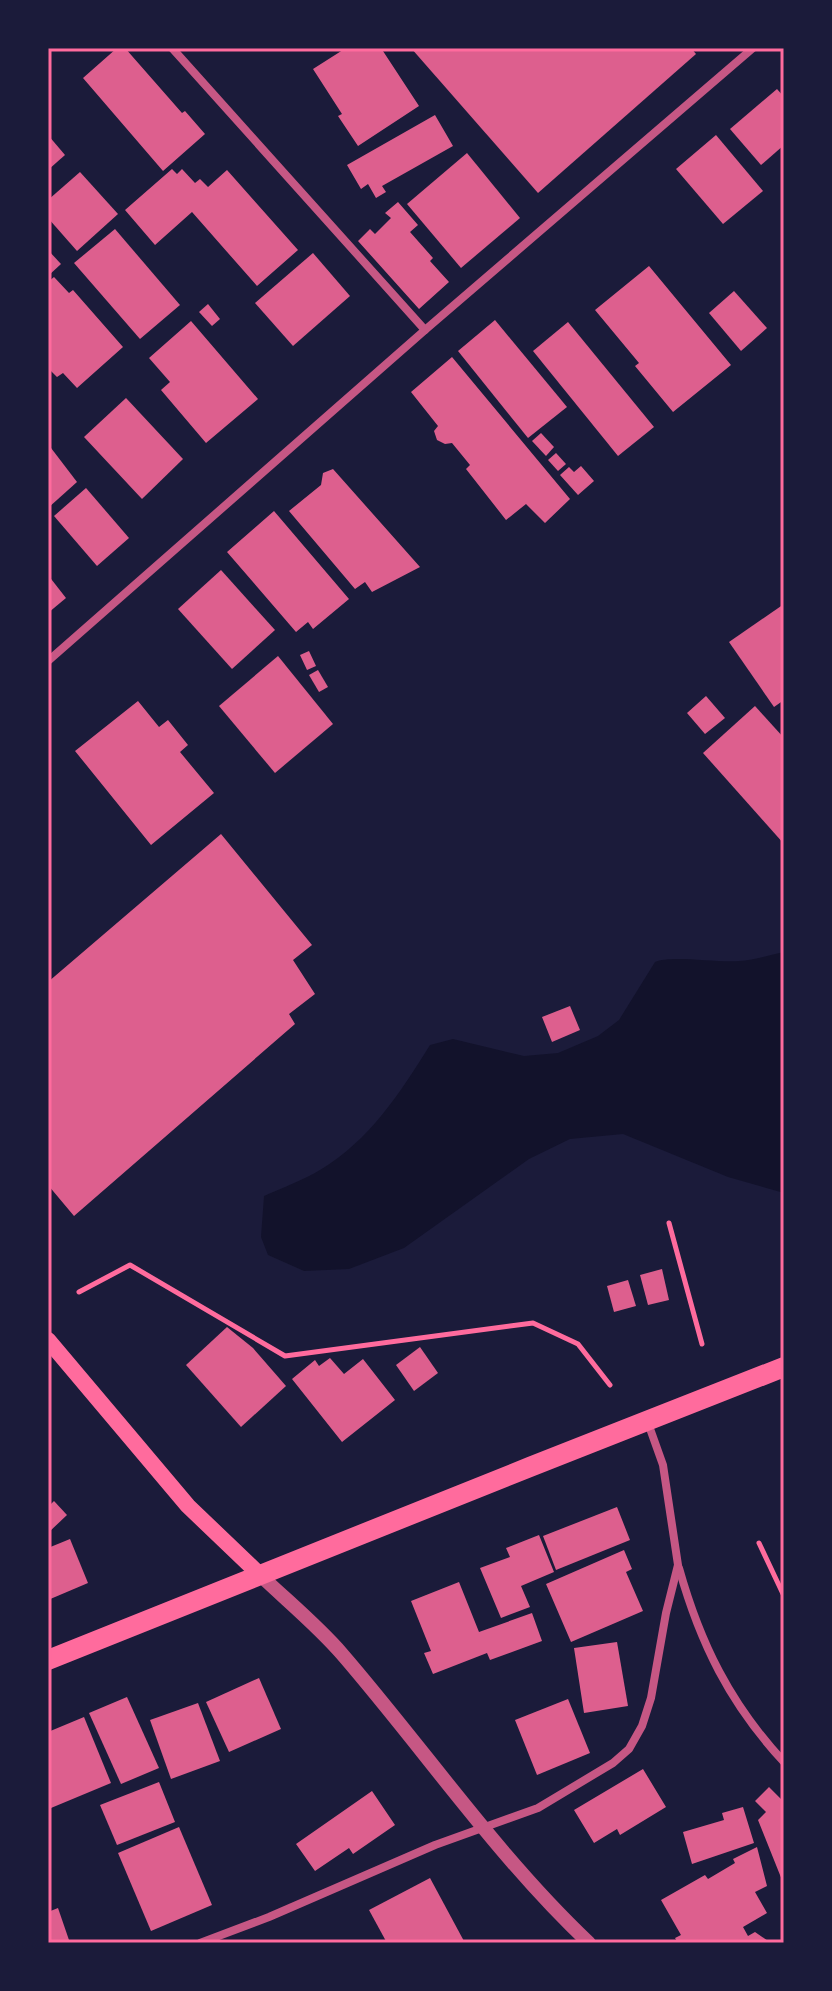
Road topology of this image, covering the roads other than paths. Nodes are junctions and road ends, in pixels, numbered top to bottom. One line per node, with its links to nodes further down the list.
1 (172, 48): 3 (street)
2 (753, 48): 3 (street)
3 (425, 330): 4 (street)
4 (48, 661)
5 (48, 1340): 9 (main road)
6 (784, 1367): 7 (main road)
7 (647, 1421): 8 (street); 9 (main road)
8 (678, 1565): 11 (street); 12 (street)
9 (258, 1573): 10 (main road); 12 (street)
10 (48, 1660)
11 (784, 1762)
12 (483, 1828): 13 (street); 14 (street)
13 (200, 1943)
14 (589, 1943)

